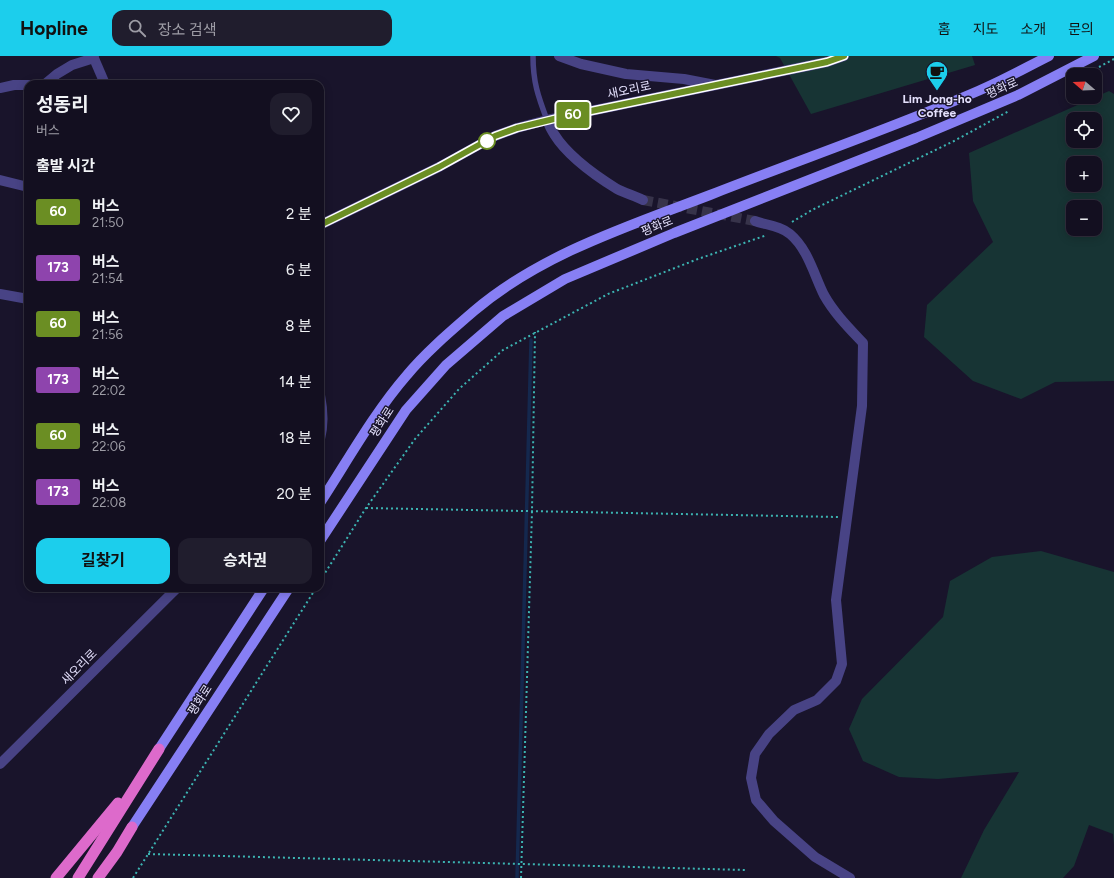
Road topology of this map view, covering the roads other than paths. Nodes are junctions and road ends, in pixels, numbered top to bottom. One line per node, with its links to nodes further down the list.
1 (533, 56): 12 (lane)
2 (558, 56): 10 (street)
3 (844, 56): 10 (street, 새오리로)
4 (1049, 56): 20 (main road, 평화로)
5 (1094, 56): 21 (main road, 평화로)
6 (94, 57): 7 (street); 8 (street)
7 (50, 80)
8 (103, 80)
9 (24, 85): 11 (street)
10 (714, 85): 12 (street, 새오리로)
11 (0, 88)
12 (548, 120): 15 (street); 17 (street, 새오리로)
13 (0, 180): 14 (street)
14 (24, 186)
15 (643, 200)
16 (755, 222): 34 (street)
17 (324, 223)
18 (0, 294): 19 (street)
19 (24, 298)
20 (324, 496)
21 (324, 535)
22 (173, 592): 26 (street, 새오리로)
23 (261, 592): 25 (main road, 평화로)
24 (286, 592): 28 (main road, 평화로)
25 (159, 749): 27 (highway)
26 (0, 764)
27 (146, 769): 30 (highway); 31 (highway)
28 (132, 827): 29 (highway)
29 (117, 852): 32 (highway); 33 (highway)
30 (56, 878)
31 (78, 878)
32 (98, 878)
33 (106, 878)
34 (850, 878)

